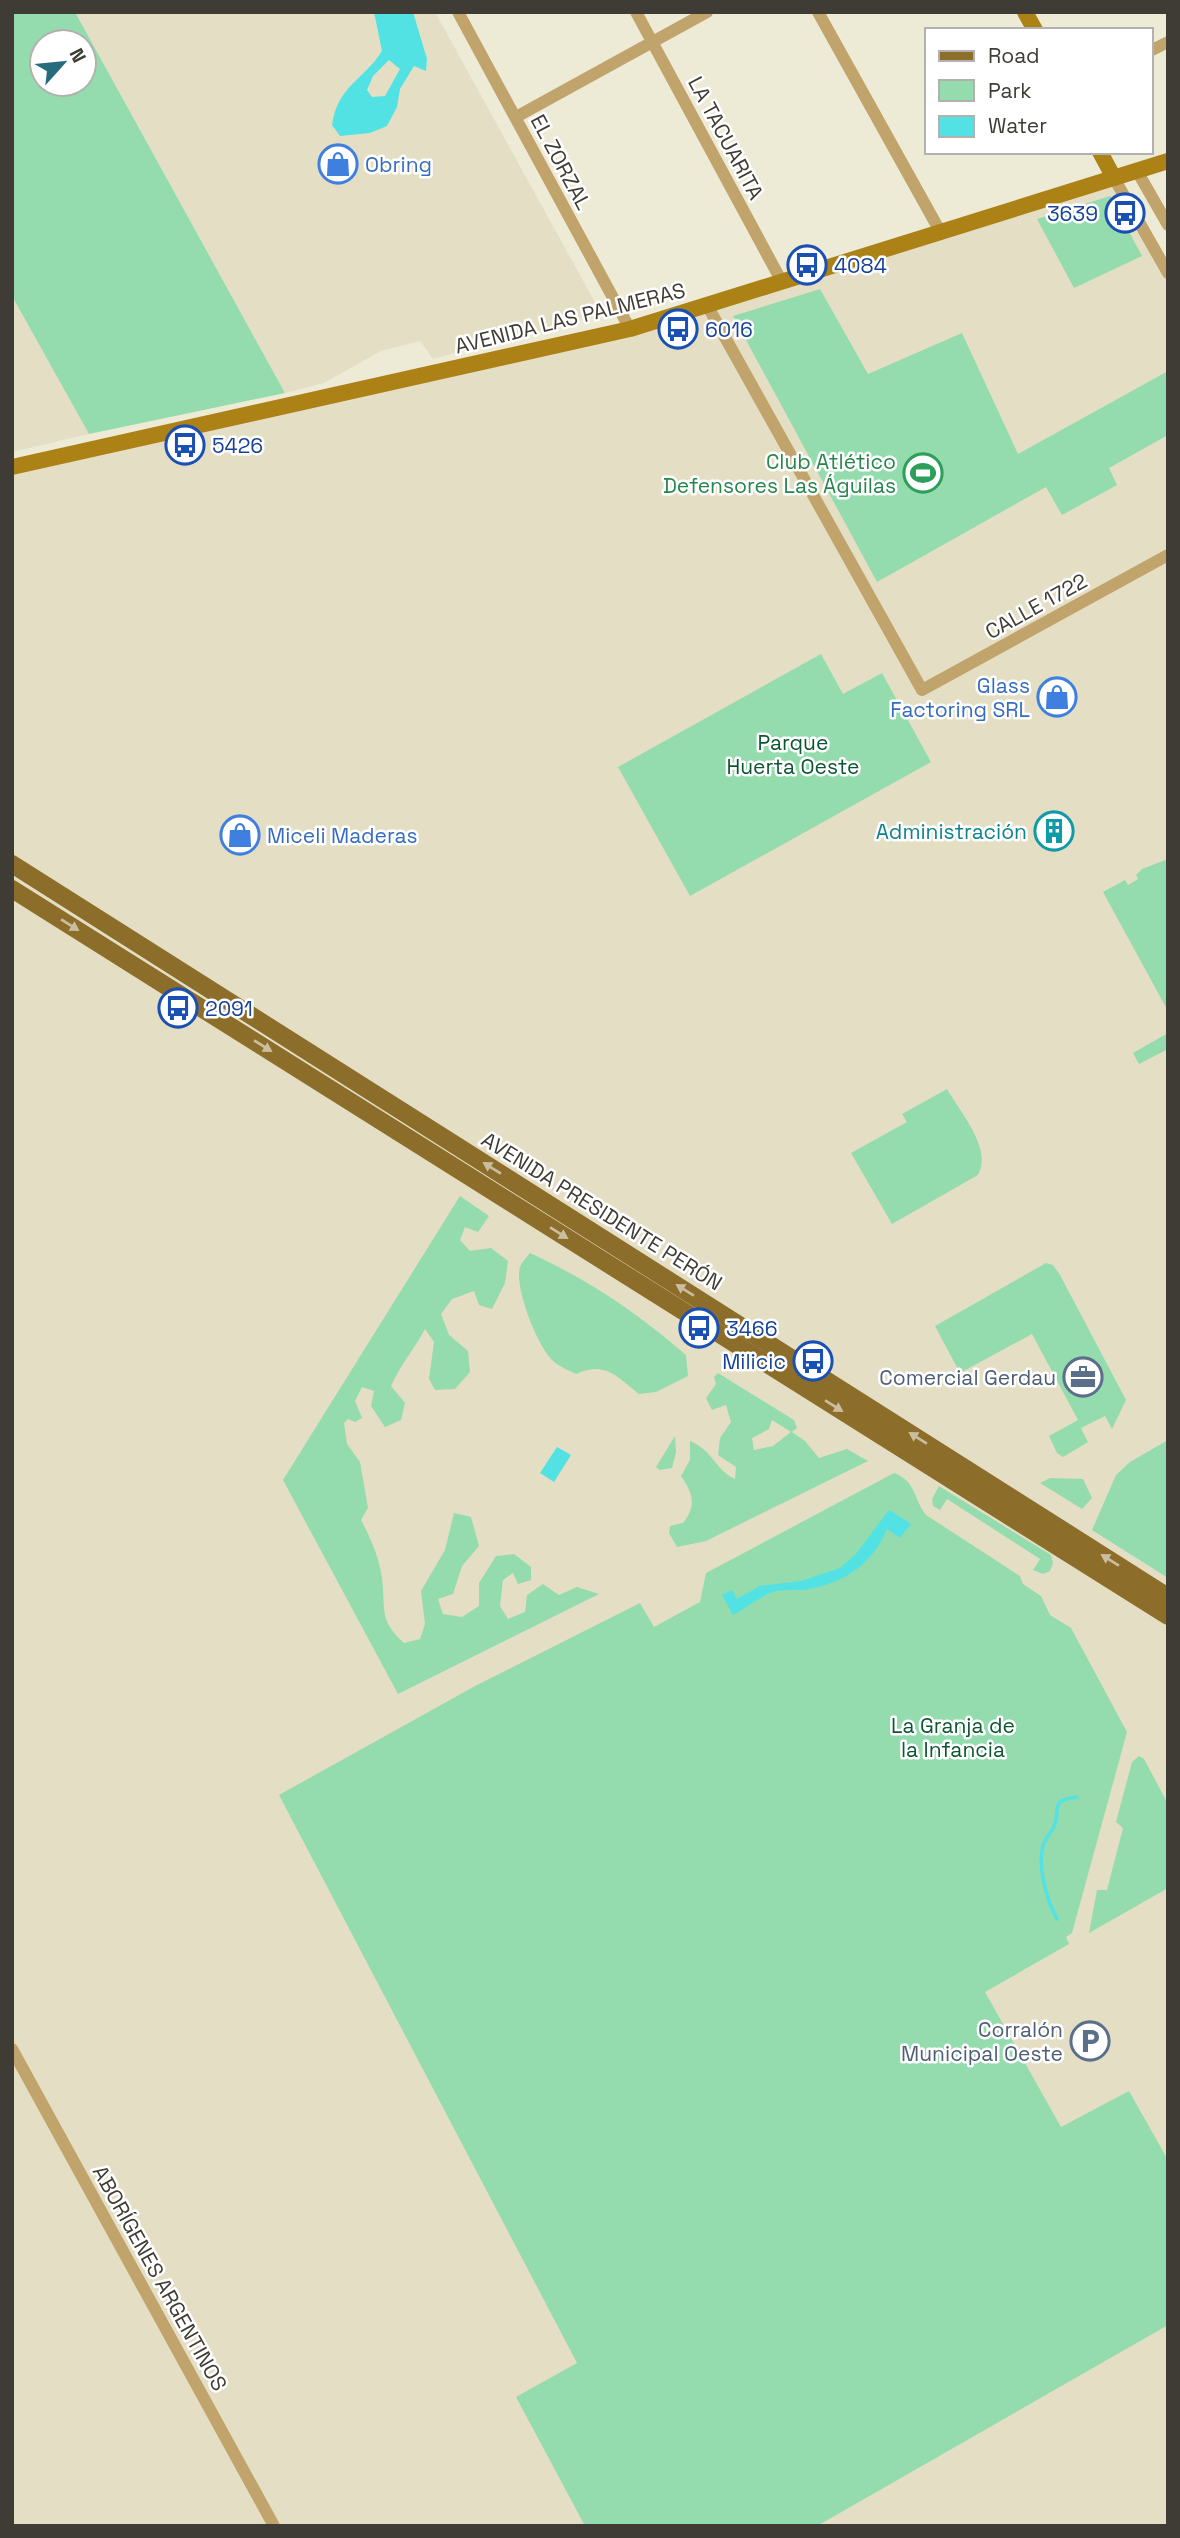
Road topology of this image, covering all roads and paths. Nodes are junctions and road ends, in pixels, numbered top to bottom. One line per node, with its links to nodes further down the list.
1 (458, 12): 10 (street, EL ZORZAL)
2 (636, 12): 7 (street, LA TACUARITA)
3 (707, 12): 7 (street)
4 (818, 12): 16 (street)
5 (1025, 12): 6 (main road)
6 (1034, 28)
7 (652, 42): 10 (street); 18 (street, LA TACUARITA)
8 (1168, 42): 9 (street)
9 (1152, 50)
10 (516, 117): 20 (street, EL ZORZAL)
11 (1101, 154): 14 (main road)
12 (1168, 160): 13 (main road, AVENIDA LAS PALMERAS)
13 (1137, 171): 14 (main road, AVENIDA LAS PALMERAS); 15 (street)
14 (1114, 178): 16 (main road, AVENIDA LAS PALMERAS); 17 (street)
15 (1168, 225)
16 (941, 233): 18 (main road, AVENIDA LAS PALMERAS)
17 (1168, 273)
18 (782, 282): 19 (main road, AVENIDA LAS PALMERAS)
19 (707, 305): 20 (main road, AVENIDA LAS PALMERAS); 22 (street, CALLE 1722)
20 (630, 329): 21 (main road, AVENIDA LAS PALMERAS)
21 (12, 467)
22 (1168, 555)
23 (12, 864): 25 (main road, AVENIDA PRESIDENTE PERÓN, one-way to 23)
24 (12, 889): 26 (main road, AVENIDA PRESIDENTE PERÓN, one-way to 26)
25 (1168, 1597)
26 (1168, 1616)
27 (12, 2049): 28 (street, ABORÍGENES ARGENTINOS)
28 (274, 2526)

